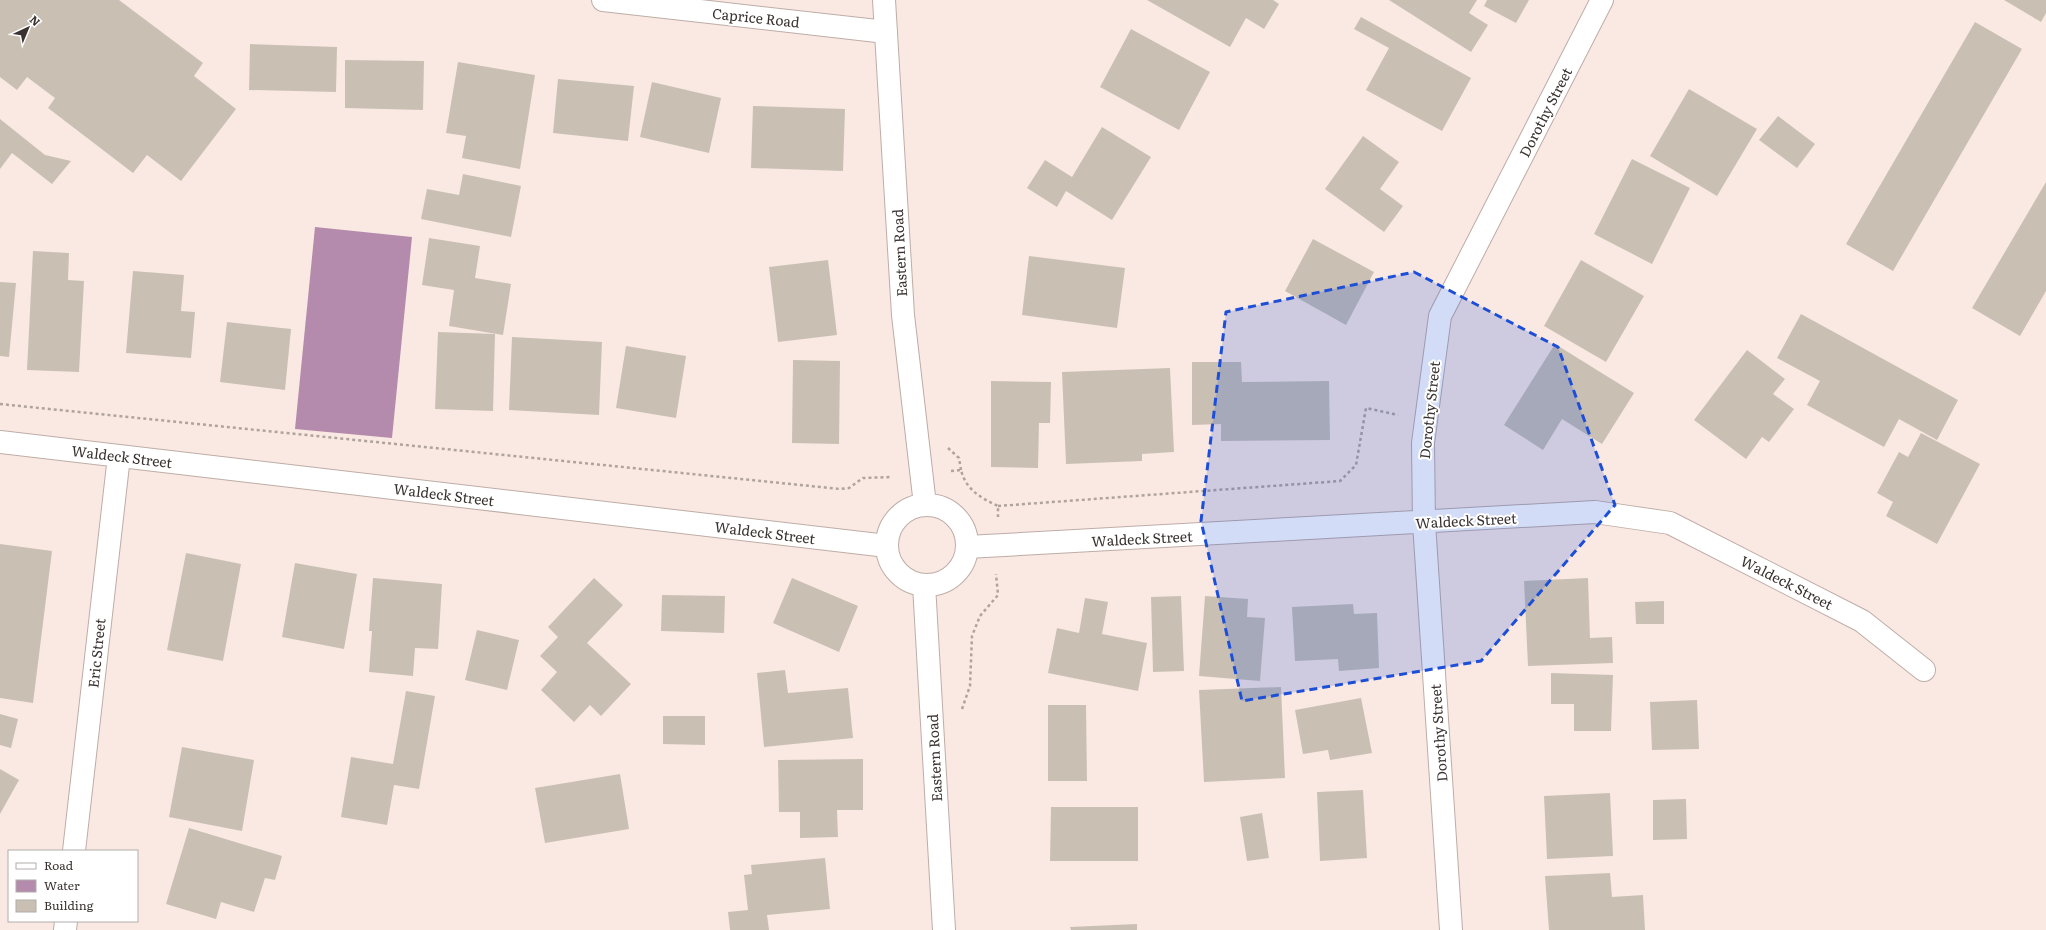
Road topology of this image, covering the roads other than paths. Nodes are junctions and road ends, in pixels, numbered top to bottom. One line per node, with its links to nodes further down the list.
1 (603, 0): 4 (street, Caprice Road)
2 (884, 0): 4 (street, Eastern Road)
3 (1602, 0): 8 (street, Dorothy Street)
4 (886, 32): 7 (street, Eastern Road)
5 (0, 442): 6 (street, Waldeck Street)
6 (119, 456): 9 (street, Waldeck Street); 13 (street, Eric Street)
7 (925, 505): 9 (street); 10 (street)
8 (1424, 522): 10 (street, Waldeck Street); 12 (street, Waldeck Street); 15 (street, Dorothy Street)
9 (887, 546): 11 (street)
10 (967, 547): 11 (street)
11 (924, 585): 14 (street, Eastern Road)
12 (1924, 670)
13 (74, 850)
14 (944, 930)
15 (1451, 930)

